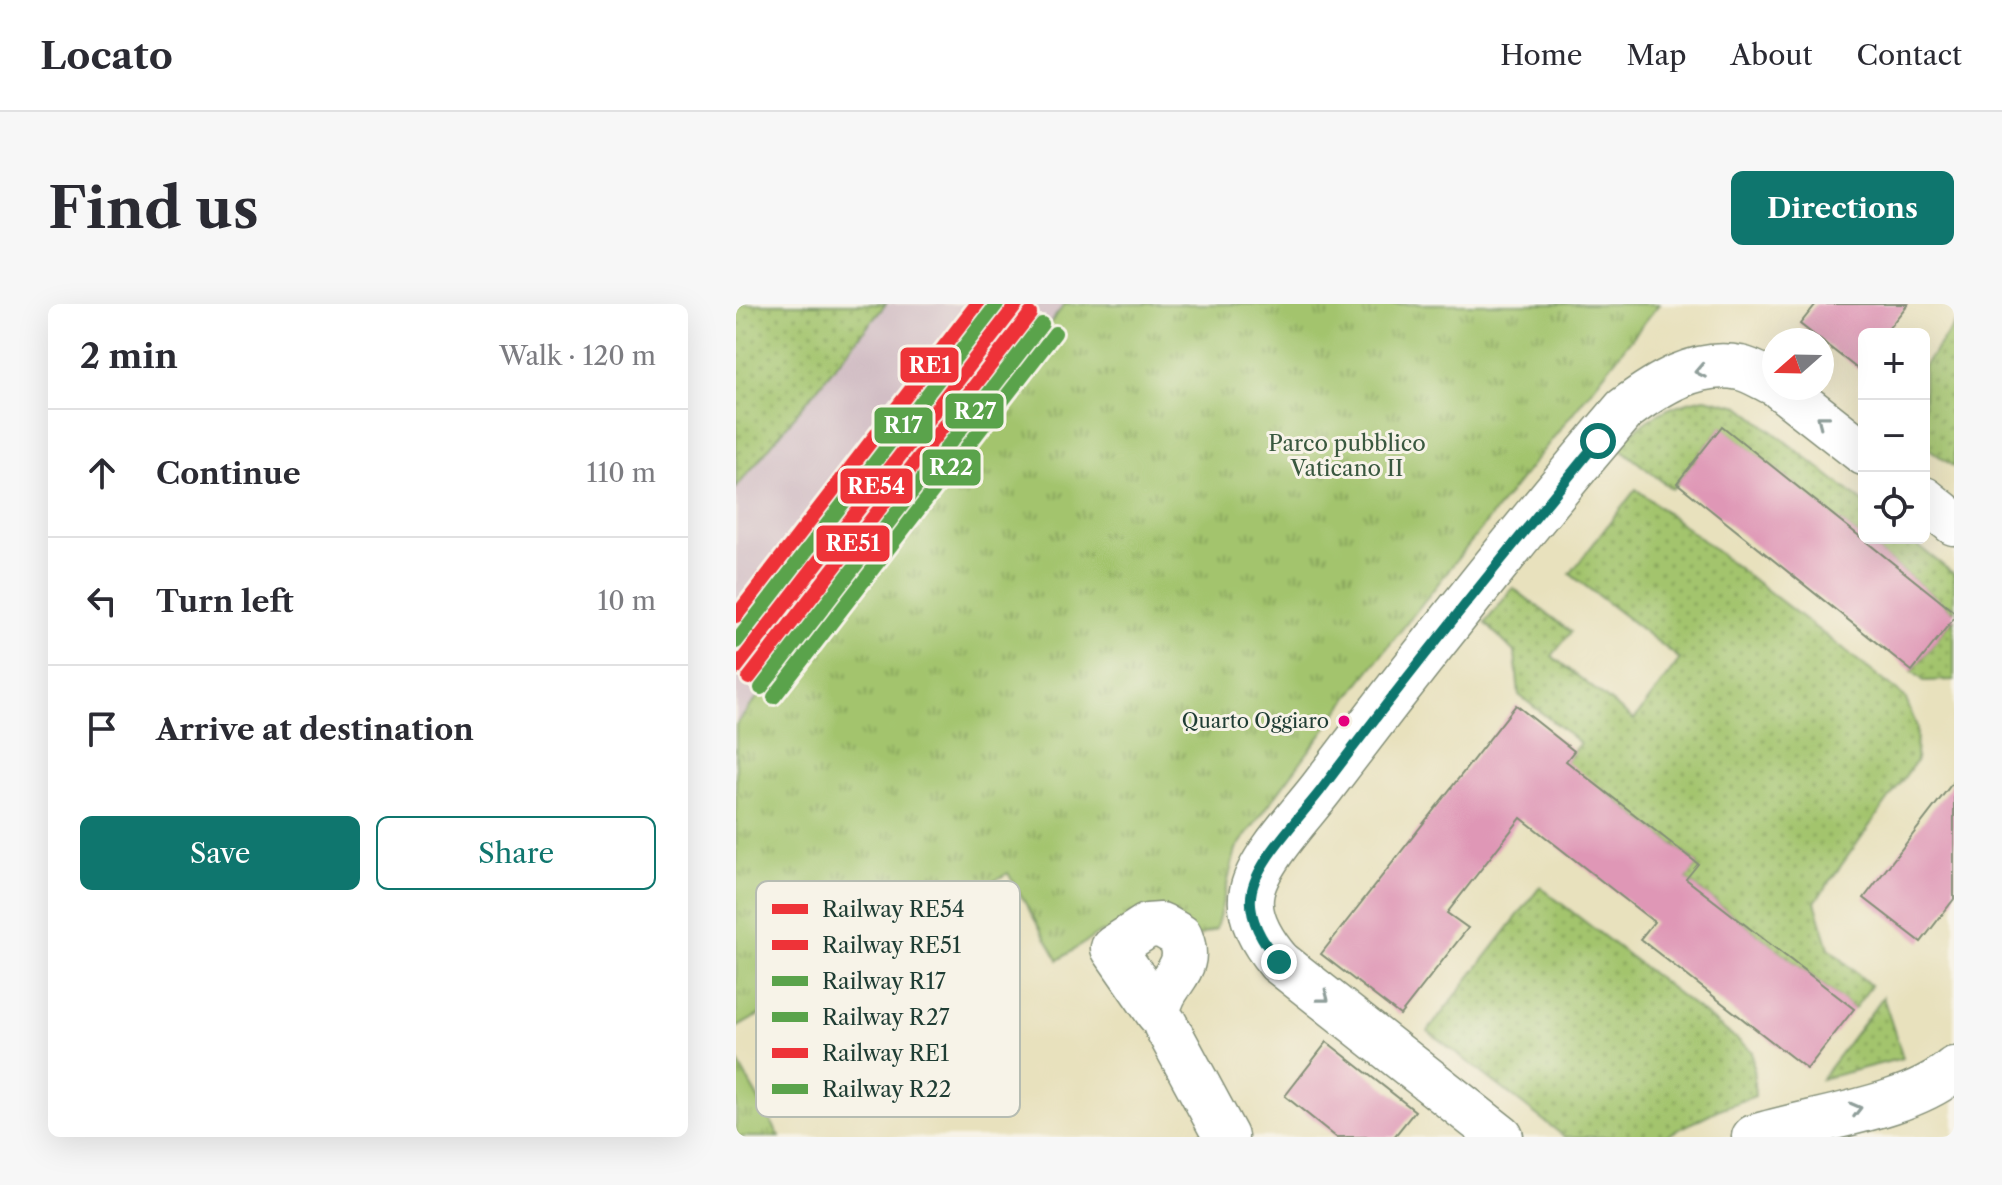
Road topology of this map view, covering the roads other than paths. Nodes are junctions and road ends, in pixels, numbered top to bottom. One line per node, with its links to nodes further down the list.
1 (1762, 378): 9 (street, one-way to 9)
2 (1796, 400): 3 (street, one-way to 2)
3 (1858, 448)
4 (1930, 504): 5 (street)
5 (1954, 523)
6 (1161, 1019): 8 (street)
7 (1954, 1069): 10 (street, one-way to 7)
8 (1226, 1137)
9 (1501, 1137)
10 (1754, 1137)

